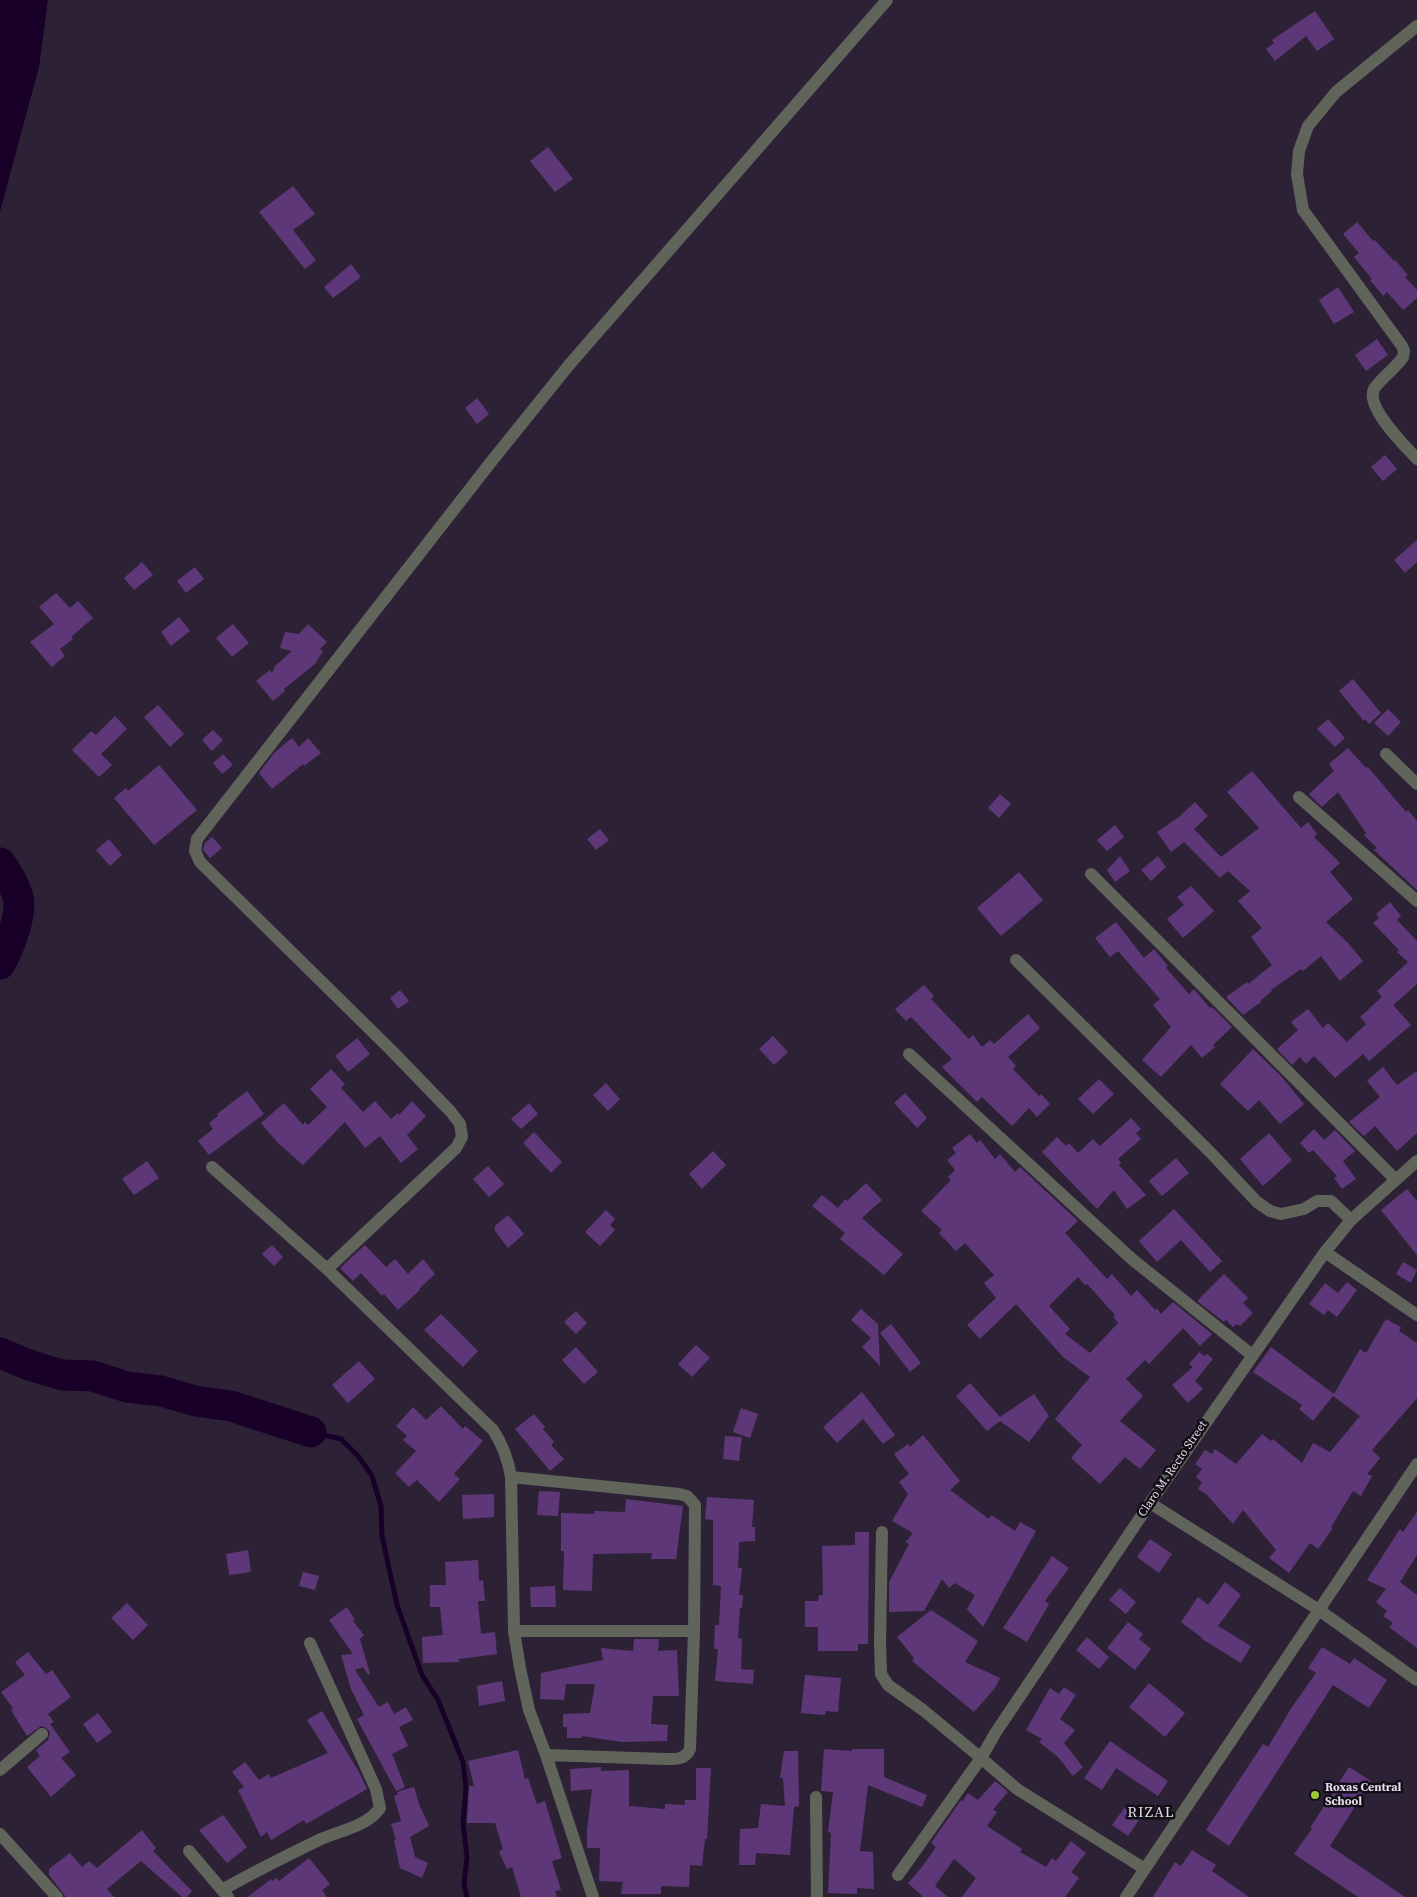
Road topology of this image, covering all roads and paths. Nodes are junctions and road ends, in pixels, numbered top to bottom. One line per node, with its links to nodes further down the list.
1 (887, 0): 16 (street)
2 (1417, 26): 3 (street)
3 (1417, 459)
4 (1386, 754): 5 (street)
5 (1417, 784)
6 (1299, 797): 8 (street)
7 (1091, 874): 13 (street)
8 (1417, 902)
9 (1016, 960): 14 (street)
10 (909, 1054): 18 (street)
11 (1417, 1161): 13 (street, Claro M. Recto Street)
12 (212, 1167): 16 (street)
13 (1396, 1180): 14 (street, Claro M. Recto Street)
14 (1351, 1220): 15 (street, Claro M. Recto Street)
15 (1324, 1252): 17 (street); 18 (street, Claro M. Recto Street)
16 (327, 1269): 20 (street)
17 (1417, 1315)
18 (1252, 1355): 21 (street, Claro M. Recto Street)
19 (1417, 1464): 23 (street)
20 (511, 1477): 24 (street); 25 (street)
21 (1150, 1502): 23 (street); 30 (street, Claro M. Recto Street)
22 (882, 1532): 30 (street)
23 (1320, 1610): 27 (street); 35 (street)
24 (514, 1631): 25 (street); 29 (street)
25 (694, 1631): 29 (street)
26 (310, 1644): 37 (street)
27 (1417, 1680)
28 (42, 1734): 31 (street)
29 (546, 1755): 39 (street)
30 (981, 1758): 35 (street); 36 (street, Claro M. Recto Street)
31 (0, 1770)
32 (816, 1796): 40 (street)
33 (0, 1834): 38 (street)
34 (188, 1851): 37 (street)
35 (1145, 1869): 41 (street)
36 (898, 1875)
37 (225, 1893)
38 (57, 1897)
39 (592, 1897)
40 (817, 1897)
41 (1126, 1897)

